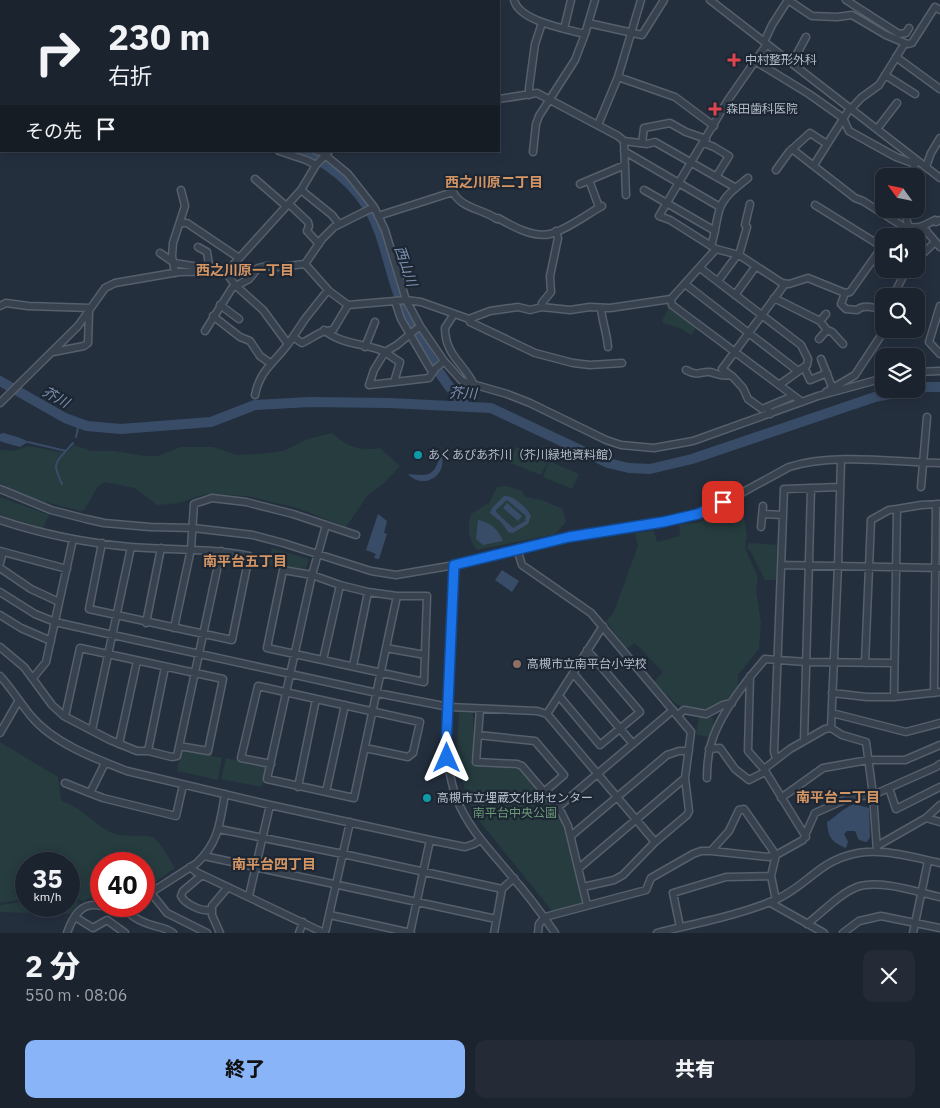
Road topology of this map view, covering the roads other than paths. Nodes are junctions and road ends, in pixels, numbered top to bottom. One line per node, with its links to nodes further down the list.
1 (514, 0): 10 (street)
2 (572, 0): 13 (street)
3 (595, 0): 11 (street)
4 (641, 0): 14 (street)
5 (710, 0): 17 (street)
6 (788, 0): 17 (street); 18 (street)
7 (846, 0): 12 (street)
8 (662, 1): 14 (street)
9 (940, 10): 18 (street)
10 (542, 22): 13 (street); 25 (street)
11 (588, 23): 14 (street); 15 (street)
12 (910, 28)
13 (564, 29): 15 (street)
14 (633, 32): 23 (street)
15 (585, 34): 28 (street)
16 (806, 37): 21 (street)
17 (766, 43): 20 (street); 21 (street)
18 (904, 43): 19 (street)
19 (896, 57): 22 (street); 24 (street)
20 (755, 61): 31 (street); 33 (street)
21 (792, 63): 30 (street)
22 (885, 76): 26 (street); 30 (street)
23 (618, 77): 32 (street); 33 (street)
24 (940, 89)
25 (530, 94): 27 (street); 28 (street)
26 (915, 94)
27 (500, 99)
28 (551, 100): 32 (street); 43 (street)
29 (897, 103): 34 (street)
30 (850, 108): 31 (street); 34 (street)
31 (843, 118): 39 (street); 45 (street)
32 (598, 125): 36 (street)
33 (714, 126): 37 (street)
34 (877, 129): 45 (street)
35 (940, 138): 50 (street)
36 (624, 141): 38 (street); 41 (street)
37 (705, 141): 38 (street); 46 (street); 53 (street)
38 (642, 143): 46 (street)
39 (827, 144): 40 (street); 49 (street)
40 (789, 150): 49 (street); 52 (street)
41 (624, 151): 48 (street); 59 (street)
42 (282, 152): 47 (street)
43 (533, 152)
44 (327, 153): 47 (street); 70 (street)
45 (916, 162): 50 (street); 51 (street)
46 (691, 163): 53 (street); 59 (street)
47 (317, 164): 62 (street)
48 (625, 165): 57 (street); 64 (street)
49 (814, 165): 76 (street)
50 (926, 167): 55 (street)
51 (914, 168)
52 (776, 170)
53 (716, 177): 60 (street)
54 (748, 178): 60 (street)
55 (940, 178)
56 (255, 179): 67 (street)
57 (589, 180): 58 (street); 79 (street)
58 (580, 184)
59 (679, 184): 65 (street); 69 (street)
60 (736, 188): 69 (street)
61 (181, 190): 74 (street)
62 (301, 190): 67 (street); 75 (street)
63 (644, 190): 65 (street)
64 (626, 195)
65 (667, 203): 80 (street); 85 (street)
66 (750, 204): 89 (street)
67 (288, 205): 83 (street); 91 (street)
68 (815, 205): 81 (street)
69 (720, 208): 80 (street)
70 (370, 209): 71 (street); 75 (street)
71 (378, 216): 79 (street); 108 (street)
72 (905, 218): 76 (street)
73 (940, 220): 77 (street)
74 (180, 222): 91 (street); 92 (street)
75 (339, 224): 83 (street)
76 (906, 226): 77 (street); 78 (street)
77 (922, 226): 82 (street)
78 (904, 228)
79 (556, 231): 114 (street)
80 (716, 231): 85 (street)
81 (875, 241)
82 (934, 242): 86 (street); 87 (street)
83 (319, 244): 93 (street)
84 (198, 247): 97 (street)
85 (714, 248): 89 (street); 95 (street)
86 (940, 248)
87 (925, 251)
88 (160, 254): 92 (street)
89 (738, 255): 94 (street); 99 (street)
90 (875, 255): 105 (street)
91 (239, 258): 96 (street)
92 (174, 262): 97 (street); 98 (street)
93 (305, 264): 102 (street); 103 (street)
94 (756, 266): 101 (street); 104 (street)
95 (700, 268): 99 (street); 100 (street)
96 (225, 270): 97 (street); 102 (street)
97 (206, 272): 98 (street)
98 (175, 273): 117 (street)
99 (718, 282): 104 (street)
100 (685, 284): 107 (street); 131 (street)
101 (785, 284): 105 (street); 106 (street)
102 (236, 285): 110 (street); 135 (street)
103 (328, 290): 111 (street); 132 (street)
104 (735, 294): 120 (street)
105 (845, 294): 116 (street)
106 (774, 298): 120 (street); 124 (street)
107 (671, 299): 115 (street); 141 (street)
108 (405, 300): 109 (street); 118 (street); 126 (street)
109 (395, 301): 111 (street); 130 (street)
110 (220, 304): 121 (street); 122 (street)
111 (348, 305): 127 (street)
112 (0, 306): 117 (street)
113 (940, 306): 142 (street)
114 (542, 307): 115 (street); 123 (street)
115 (601, 308): 138 (street)
116 (875, 309)
117 (89, 310): 139 (street); 139 (street)
118 (454, 314): 123 (street); 157 (street)
119 (826, 314): 124 (street)
120 (762, 315): 131 (street); 147 (street)
121 (213, 316): 129 (street); 145 (street)
122 (239, 319)
123 (469, 319): 146 (street)
124 (820, 321): 128 (street)
125 (376, 322): 137 (street)
126 (419, 326): 130 (street); 144 (street)
127 (324, 330): 132 (street); 137 (street)
128 (827, 330): 134 (street); 136 (street)
129 (205, 331)
130 (410, 333): 140 (street); 148 (street)
131 (748, 333): 141 (street); 150 (street)
132 (293, 337): 135 (street)
133 (879, 338): 159 (street)
134 (819, 339)
135 (288, 344): 145 (street)
136 (843, 344)
137 (365, 347): 140 (street)
138 (608, 347)
139 (52, 352): 164 (street)
140 (385, 352): 156 (street); 156 (street)
141 (734, 352): 154 (street); 158 (street)
142 (940, 354)
143 (821, 359): 153 (street)
144 (442, 362): 148 (street); 157 (street)
145 (270, 363): 160 (street)
146 (622, 363)
147 (804, 366): 150 (street); 153 (street)
148 (434, 370): 156 (street)
149 (686, 370): 154 (street)
150 (798, 371): 158 (street)
151 (940, 371): 152 (street)
152 (925, 372)
153 (827, 373): 159 (street)
154 (730, 375): 165 (street)
155 (875, 380): 162 (street)
156 (394, 382)
157 (474, 385): 165 (street)
158 (779, 386): 161 (street)
159 (832, 387): 162 (street)
160 (255, 396)
161 (793, 396): 163 (street); 165 (street)
162 (818, 396): 163 (street)
163 (802, 402): 165 (street)
164 (0, 403)
165 (768, 410)
166 (927, 417): 168 (street)
167 (841, 460): 168 (street); 170 (street); 189 (street)
168 (924, 463): 169 (street); 171 (street)
169 (940, 463)
170 (840, 487): 172 (street); 196 (street)
171 (921, 487)
172 (811, 488): 178 (street); 197 (street)
173 (0, 489): 181 (street)
174 (938, 504): 176 (street); 201 (street)
175 (763, 506): 177 (street)
176 (897, 509): 198 (street); 200 (street)
177 (763, 514): 178 (street); 182 (street)
178 (783, 515): 195 (street)
179 (0, 520): 184 (street)
180 (326, 525): 181 (street); 183 (street); 192 (street)
181 (193, 528): 188 (street); 192 (street)
182 (761, 528)
183 (356, 535)
184 (73, 539): 185 (street); 202 (street)
185 (102, 543): 186 (street); 211 (street)
186 (131, 547): 187 (street); 211 (street)
187 (161, 548): 188 (street); 213 (street)
188 (191, 548): 191 (street); 215 (street)
189 (517, 549): 194 (street); 214 (street)
190 (1, 551): 193 (street); 202 (street)
191 (221, 551): 216 (street); 216 (street)
192 (317, 554): 194 (street); 203 (street)
193 (0, 563)
194 (454, 565): 252 (street)
195 (781, 565): 197 (street); 227 (street)
196 (838, 565): 197 (street); 198 (street); 230 (street)
197 (810, 566): 229 (street)
198 (869, 567): 200 (street); 231 (street)
199 (0, 568): 208 (street)
200 (896, 568): 201 (street); 232 (street)
201 (938, 568): 209 (street)
202 (67, 569): 208 (street)
203 (312, 575): 204 (street); 224 (street); 224 (street)
204 (340, 585): 206 (street); 226 (street)
205 (0, 592): 212 (street)
206 (368, 592): 207 (street); 233 (street)
207 (397, 596): 220 (street); 225 (street)
208 (59, 602): 212 (street)
209 (937, 604): 244 (street)
210 (0, 615): 218 (street)
211 (116, 616): 213 (street); 217 (street)
212 (55, 622): 217 (street); 218 (street)
213 (146, 623): 215 (street)
214 (602, 626): 221 (street); 255 (street)
215 (174, 628): 216 (street)
216 (202, 634): 222 (street)
217 (112, 635): 222 (street); 223 (street)
218 (50, 641): 241 (street)
219 (0, 647): 241 (street)
220 (386, 648): 225 (street); 237 (street)
221 (587, 650): 238 (street); 260 (street)
222 (198, 653): 235 (street); 236 (street)
223 (109, 654): 228 (street); 258 (street); 262 (street)
224 (294, 654): 226 (street); 236 (street)
225 (425, 655): 237 (street)
226 (323, 660): 233 (street)
227 (778, 660): 229 (street); 239 (street); 274 (street)
228 (137, 661): 234 (street); 266 (street)
229 (806, 662): 230 (street); 265 (street)
230 (834, 662): 231 (street); 243 (street)
231 (865, 662): 232 (street)
232 (894, 663): 247 (street)
233 (353, 666): 237 (street)
234 (166, 667): 235 (street); 272 (street)
235 (194, 672): 269 (street); 269 (street)
236 (290, 673): 242 (street); 245 (street)
237 (381, 673): 245 (street)
238 (573, 673): 246 (street); 260 (street)
239 (750, 675): 250 (street); 279 (street)
240 (0, 676): 249 (street)
241 (33, 678): 258 (street)
242 (286, 692): 248 (street); 277 (street); 277 (street)
243 (832, 692): 247 (street); 256 (street)
244 (937, 692): 247 (street)
245 (377, 693): 252 (street); 254 (street)
246 (559, 696): 257 (street); 260 (street)
247 (894, 697)
248 (316, 698): 251 (street); 285 (street)
249 (19, 700): 263 (street); 276 (street)
250 (732, 703): 255 (street); 271 (street)
251 (345, 705): 254 (street); 288 (street)
252 (449, 707): 253 (street); 307 (street)
253 (480, 709): 257 (street); 264 (street)
254 (373, 710): 270 (street); 270 (street)
255 (676, 713): 267 (street); 273 (street)
256 (832, 713): 259 (street); 261 (street)
257 (547, 714): 280 (street)
258 (64, 716): 262 (street)
259 (940, 723)
260 (620, 728): 267 (street)
261 (831, 728): 265 (street); 275 (street)
262 (92, 730): 266 (street)
263 (0, 733)
264 (478, 735): 289 (street); 289 (street)
265 (804, 741): 274 (street)
266 (119, 744): 272 (street)
267 (633, 744): 280 (street)
268 (940, 745): 275 (street)
269 (179, 746): 272 (street)
270 (365, 748): 288 (street)
271 (709, 749): 279 (street); 282 (street)
272 (148, 751)
273 (688, 751): 281 (street); 293 (street)
274 (776, 759): 279 (street)
275 (868, 760): 292 (street); 294 (street)
276 (105, 763): 284 (street); 290 (street)
277 (271, 764): 285 (street)
278 (940, 764): 287 (street)
279 (764, 771): 294 (street)
280 (598, 774): 293 (street); 297 (street)
281 (685, 778): 299 (street); 308 (street)
282 (707, 778)
283 (65, 783): 290 (street)
284 (183, 785): 290 (street); 291 (street)
285 (298, 787): 288 (street)
286 (940, 787): 287 (street)
287 (889, 788): 292 (street)
288 (326, 792)
289 (544, 792): 297 (street)
290 (90, 793)
291 (225, 794): 295 (street); 302 (street)
292 (873, 795): 304 (street); 309 (street)
293 (617, 797): 299 (street); 303 (street)
294 (781, 798): 304 (street)
295 (270, 805): 300 (street); 305 (street)
296 (940, 805): 298 (street)
297 (557, 808): 303 (street)
298 (926, 818): 301 (street); 309 (street)
299 (636, 820): 308 (street); 318 (street)
300 (350, 822): 306 (street); 311 (street)
301 (940, 822)
302 (219, 829): 305 (street); 313 (street)
303 (572, 835): 318 (street)
304 (806, 836): 312 (street)
305 (262, 838): 311 (street); 317 (street)
306 (430, 840): 307 (street); 319 (street)
307 (480, 840): 322 (street)
308 (655, 842): 325 (street)
309 (877, 849): 314 (street); 332 (street)
310 (711, 851): 312 (street); 312 (street); 335 (street)
311 (343, 854): 319 (street); 323 (street)
312 (775, 855): 321 (street)
313 (204, 856): 316 (street); 317 (street)
314 (928, 860): 315 (street); 328 (street)
315 (940, 863)
316 (190, 867): 320 (street); 326 (street)
317 (256, 868): 323 (street); 329 (street)
318 (579, 868): 325 (street)
319 (423, 872): 327 (street); 333 (street)
320 (202, 875): 324 (street); 336 (street)
321 (771, 876): 332 (street); 346 (street)
322 (514, 878): 327 (street); 341 (street)
323 (337, 885): 333 (street); 338 (street)
324 (228, 887): 329 (street); 336 (street)
325 (583, 887): 335 (street)
326 (155, 890)
327 (502, 890): 342 (street)
328 (921, 893): 330 (street); 344 (street); 345 (street)
329 (249, 896): 343 (street)
330 (940, 897)
331 (155, 898): 351 (street)
332 (772, 901): 345 (street); 346 (street)
333 (417, 902): 342 (street); 355 (street)
334 (90, 904): 337 (street)
335 (586, 905): 341 (street)
336 (211, 910): 352 (street)
337 (80, 912)
338 (330, 914): 354 (street); 355 (street)
339 (75, 917): 348 (street); 349 (street)
340 (136, 917): 350 (street)
341 (545, 917): 357 (street); 358 (street)
342 (496, 919): 356 (street)
343 (303, 922): 353 (street); 354 (street)
344 (915, 923): 347 (street); 361 (street); 362 (street)
345 (807, 924): 360 (street)
346 (680, 927): 359 (street)
347 (940, 928)
348 (67, 933)
349 (125, 933)
350 (173, 933)
351 (207, 933)
352 (220, 933)
353 (299, 933)
354 (324, 933)
355 (410, 933)
356 (494, 933)
357 (538, 933)
358 (556, 933)
359 (656, 933)
360 (824, 933)
361 (843, 933)
362 (913, 933)

